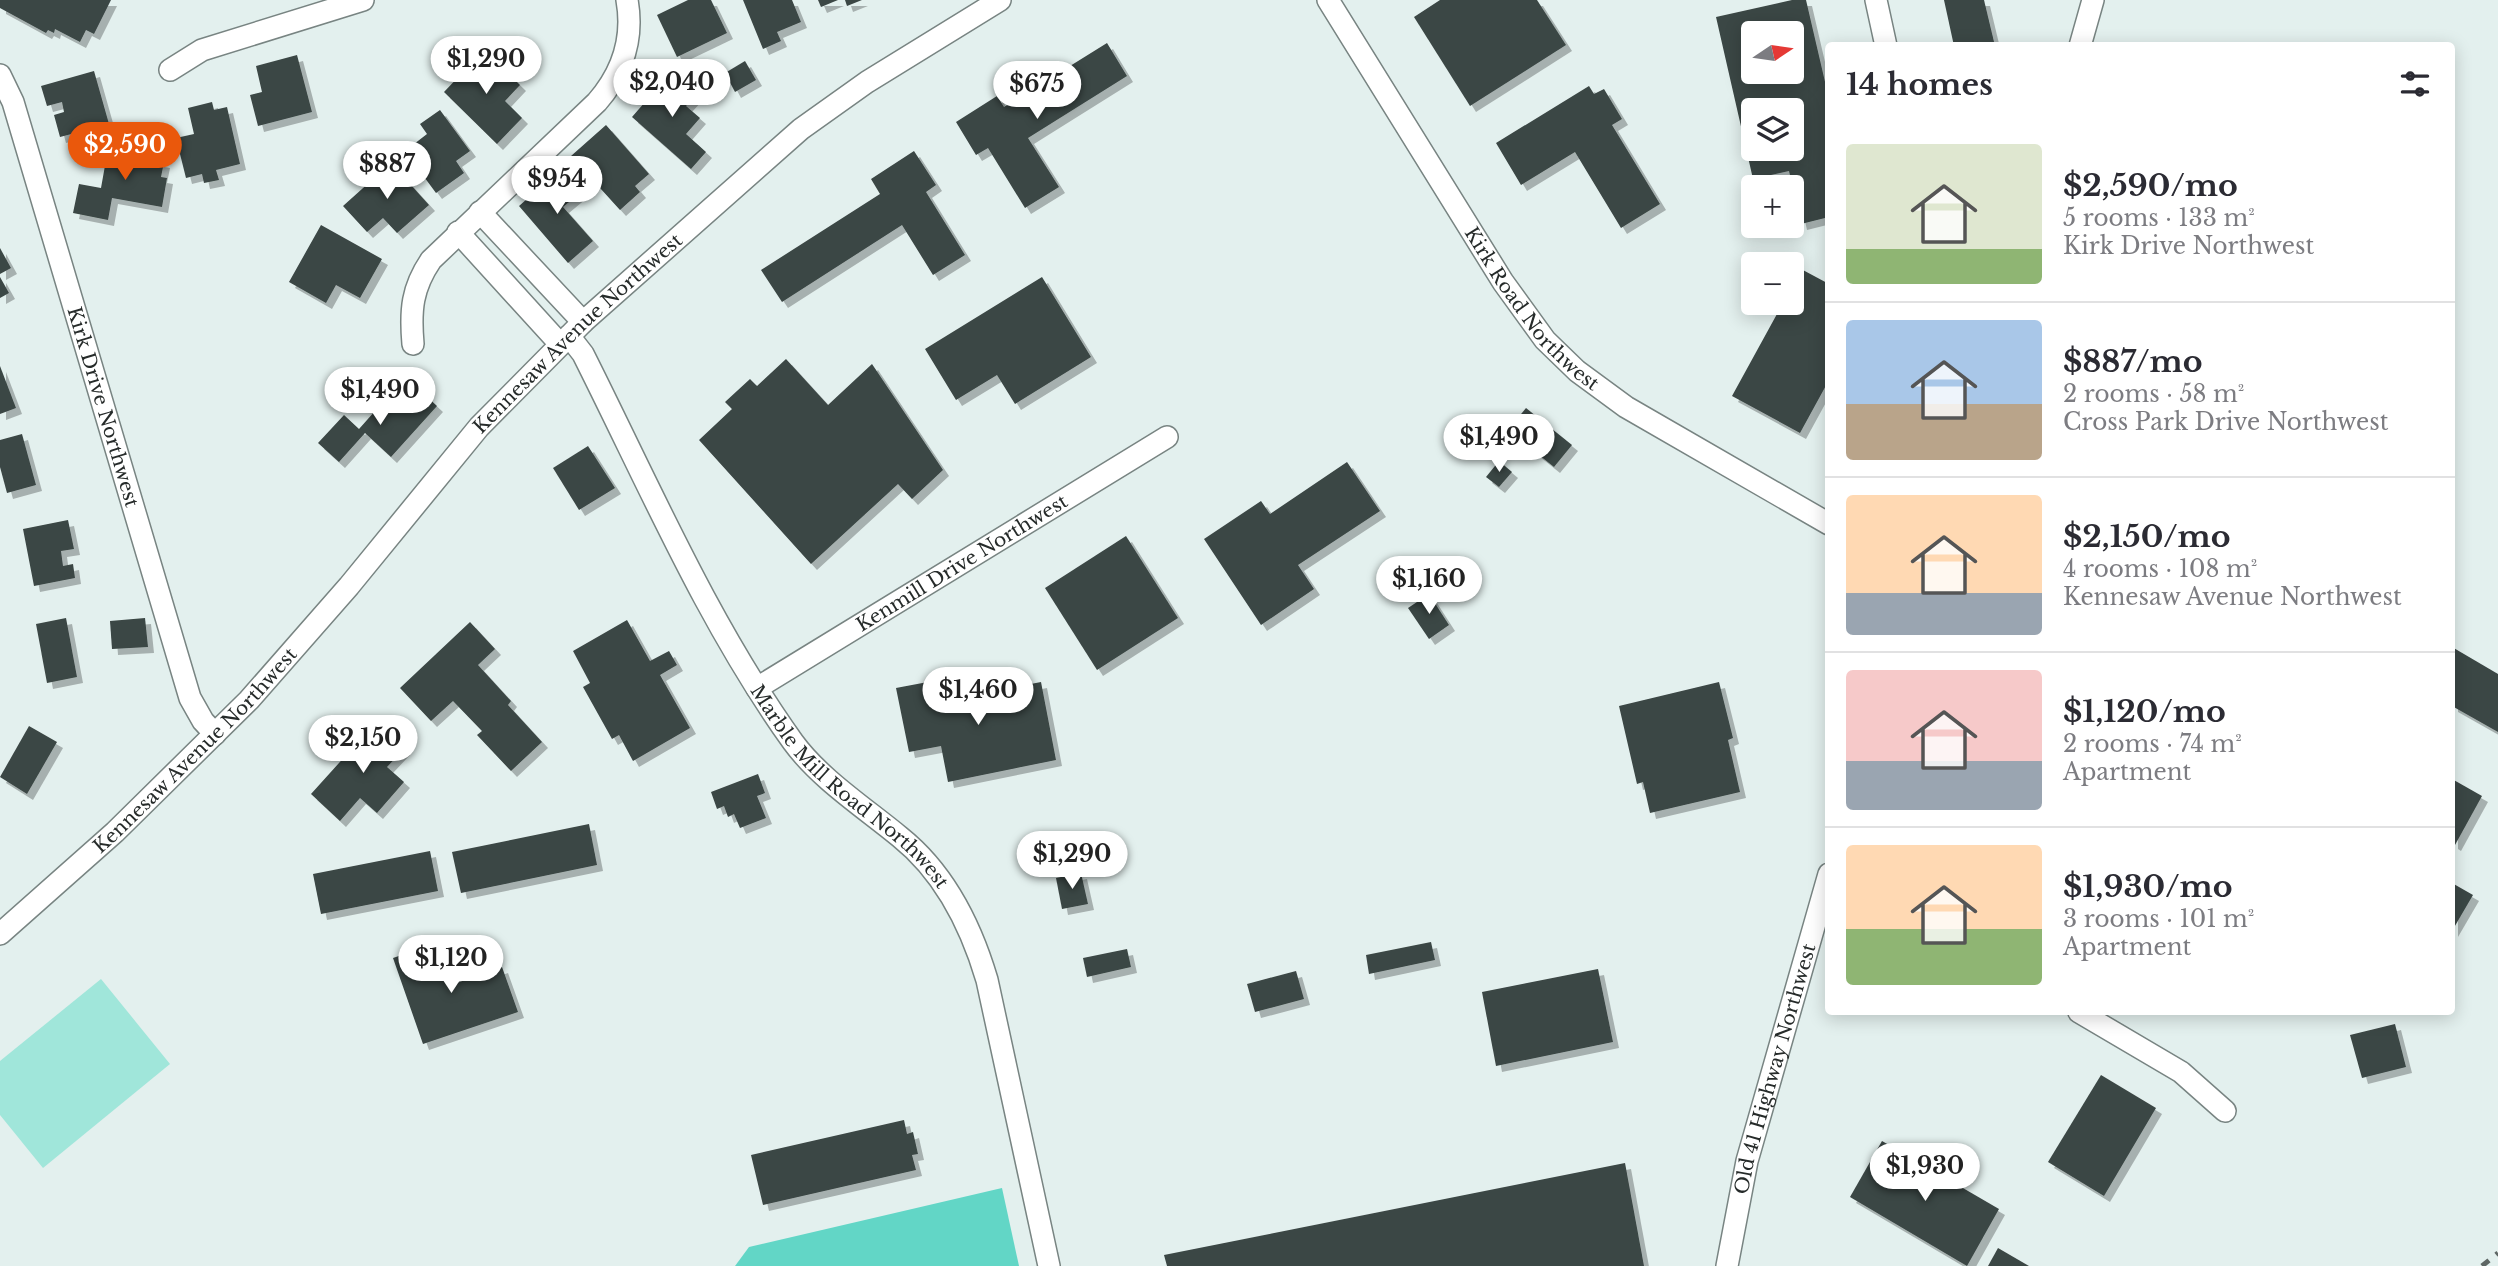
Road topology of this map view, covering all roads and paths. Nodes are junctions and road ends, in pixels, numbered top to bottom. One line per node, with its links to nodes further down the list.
1 (363, 0): 9 (street)
2 (627, 0): 11 (street)
3 (1000, 0): 13 (street, Kennesaw Avenue Northwest)
4 (1328, 0): 16 (street, Kirk Road Northwest)
5 (1876, 0): 7 (street)
6 (2093, 0): 8 (street)
7 (1885, 42)
8 (2081, 42)
9 (170, 70)
10 (0, 75): 18 (street, Kirk Drive Northwest)
11 (480, 212): 12 (street); 13 (street)
12 (458, 232): 13 (street); 14 (street)
13 (571, 334): 17 (street, Marble Mill Road Northwest); 18 (street, Kennesaw Avenue Northwest)
14 (413, 344)
15 (1167, 438): 17 (street, Kenmill Drive Northwest)
16 (1825, 522)
17 (757, 688): 23 (street, Marble Mill Road Northwest)
18 (215, 734): 20 (street, Kennesaw Avenue Northwest)
19 (1825, 888): 24 (street, Old 41 Highway Northwest)
20 (0, 933)
21 (2084, 1015): 22 (street)
22 (2225, 1111)
23 (1049, 1266)
24 (1727, 1266)

